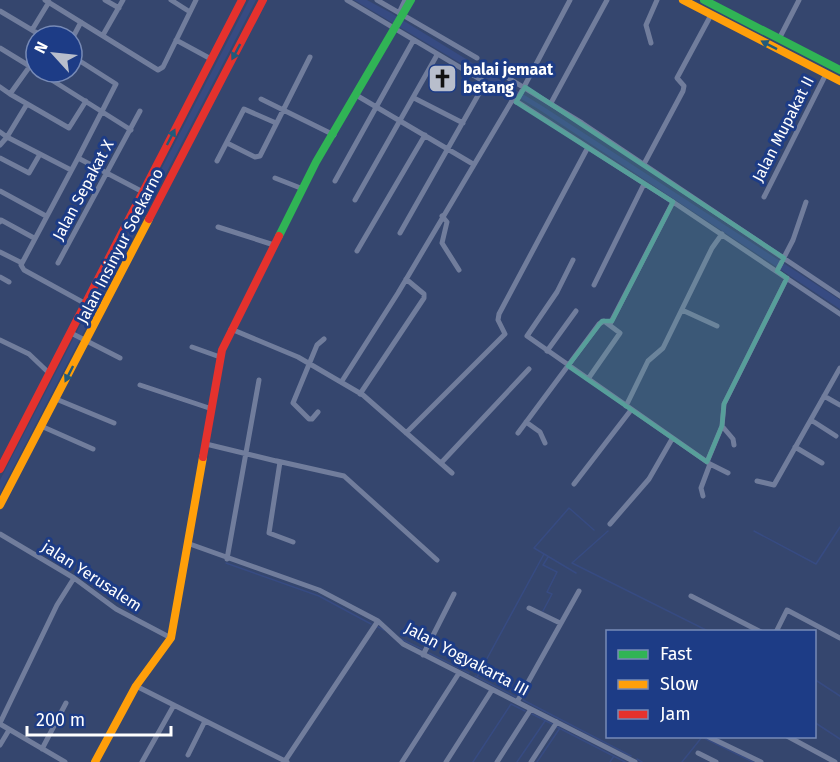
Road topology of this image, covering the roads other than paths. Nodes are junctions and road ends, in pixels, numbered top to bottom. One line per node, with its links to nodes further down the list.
1 (105, 0): 18 (street)
2 (123, 0): 18 (street)
3 (171, 0): 19 (street)
4 (196, 0): 19 (street)
5 (242, 0): 37 (main road, Jalan Insinyur Soekarno)
6 (263, 0): 119 (main road, Jalan Insinyur Soekarno, one-way to 119)
7 (347, 0): 22 (street)
8 (377, 0): 22 (street)
9 (405, 0): 22 (street)
10 (411, 0): 22 (main road)
11 (570, 0): 48 (street)
12 (607, 0): 55 (street)
13 (657, 0): 30 (street)
14 (683, 0): 21 (main road)
15 (704, 0): 27 (main road)
16 (799, 0): 27 (street)
17 (47, 1): 23 (street); 24 (street)
18 (119, 8): 26 (street)
19 (190, 12): 28 (street)
20 (1, 14): 25 (street)
21 (711, 15): 34 (main road, one-way to 21); 78 (street)
22 (398, 20): 29 (street); 36 (street); 50 (main road)
23 (81, 22): 26 (street)
24 (35, 24)
25 (24, 26)
26 (103, 35): 28 (street)
27 (779, 39): 32 (main road)
28 (176, 40): 37 (street)
29 (413, 41): 33 (street); 57 (street)
30 (651, 43)
31 (0, 48): 38 (street)
32 (795, 48): 34 (main road); 40 (main road)
33 (437, 55): 45 (street); 51 (street)
34 (791, 56): 43 (main road)
35 (310, 57): 58 (street)
36 (477, 58)
37 (211, 59): 86 (main road, Jalan Insinyur Soekarno, one-way to 37)
38 (24, 62)
39 (84, 64): 60 (street)
40 (840, 70)
41 (501, 72): 48 (street)
42 (24, 74): 49 (street)
43 (826, 74): 44 (main road); 87 (street, Jalan Mupakat II)
44 (840, 81)
45 (485, 83): 53 (street); 63 (street)
46 (59, 84): 54 (street)
47 (0, 87): 49 (street)
48 (523, 89): 53 (street); 55 (street)
49 (10, 94): 56 (street)
50 (355, 95): 57 (street); 66 (main road)
51 (414, 98): 61 (street); 63 (street)
52 (261, 99): 58 (street)
53 (516, 99): 72 (street); 77 (street)
54 (86, 101): 56 (street); 60 (street)
55 (551, 103): 78 (street)
56 (27, 104): 68 (street)
57 (377, 106): 61 (street); 82 (street)
58 (282, 109): 62 (street); 66 (street)
59 (140, 111): 64 (street, Jalan Sepakat X)
60 (101, 112): 64 (street); 75 (street)
61 (401, 121): 67 (street); 88 (street)
62 (276, 123): 69 (street); 69 (street)
63 (463, 123): 71 (street)
64 (130, 129): 80 (street, Jalan Sepakat X)
65 (0, 132): 68 (street)
66 (333, 134): 84 (main road)
67 (425, 135): 71 (street); 99 (street)
68 (8, 137): 70 (street); 73 (street)
69 (227, 143): 76 (street)
70 (0, 145)
71 (448, 149): 77 (street); 95 (street)
72 (587, 149): 83 (street); 147 (street)
73 (40, 154): 74 (street); 79 (street)
74 (0, 158)
75 (78, 158): 79 (street); 80 (street)
76 (217, 161)
77 (473, 164): 92 (street)
78 (644, 165): 104 (street)
79 (71, 170): 91 (street)
80 (107, 174): 86 (street); 103 (street, Jalan Sepakat X)
81 (275, 178): 84 (street)
82 (335, 181)
83 (644, 184): 89 (street); 110 (street)
84 (303, 189): 98 (main road)
85 (0, 191): 91 (street)
86 (143, 192): 112 (main road, Jalan Insinyur Soekarno)
87 (764, 197)
88 (355, 200)
89 (673, 202): 96 (street); 116 (street)
90 (806, 202): 104 (street)
91 (46, 216): 97 (street)
92 (442, 216): 105 (street); 108 (street)
93 (0, 220): 97 (street)
94 (218, 227): 98 (street)
95 (400, 233)
96 (722, 234): 104 (street); 113 (street)
97 (34, 238): 102 (street)
98 (274, 245): 118 (main road)
99 (357, 251)
100 (0, 252): 102 (street)
101 (573, 260): 123 (street)
102 (22, 263): 112 (street)
103 (58, 263)
104 (781, 265): 107 (street); 111 (street)
105 (459, 270)
106 (0, 277): 109 (street)
107 (787, 278): 114 (street); 146 (street)
108 (406, 279): 133 (street); 135 (street)
109 (9, 282)
110 (594, 285)
111 (840, 296)
112 (86, 304): 119 (main road, Jalan Insinyur Soekarno)
113 (682, 310): 117 (street); 139 (street)
114 (839, 310)
115 (576, 311): 123 (street)
116 (610, 324): 127 (street); 132 (street)
117 (717, 326)
118 (231, 329): 124 (main road); 126 (street)
119 (78, 337): 125 (street); 130 (main road, Jalan Insinyur Soekarno); 137 (main road, Jalan Insinyur Soekarno, one-way to 137)
120 (324, 339): 126 (street)
121 (0, 340): 130 (street)
122 (192, 347): 124 (street)
123 (547, 351): 127 (street)
124 (220, 357): 140 (main road)
125 (120, 358)
126 (309, 363): 133 (street); 141 (street)
127 (568, 366): 132 (street); 143 (street)
128 (840, 368): 136 (street)
129 (529, 369): 158 (street)
130 (50, 374): 161 (main road, Jalan Insinyur Soekarno)
131 (259, 380): 156 (street)
132 (588, 380): 139 (street)
133 (342, 381): 135 (street)
134 (140, 385): 140 (street)
135 (360, 394): 147 (street)
136 (824, 396): 138 (street); 142 (street)
137 (56, 399): 144 (street); 145 (main road, Jalan Insinyur Soekarno)
138 (840, 405)
139 (628, 408): 150 (street); 165 (street)
140 (212, 409): 152 (main road)
141 (318, 412)
142 (811, 420): 149 (street); 154 (street)
143 (526, 422): 148 (street); 151 (street)
144 (114, 423)
145 (41, 426): 155 (street); 167 (main road, Jalan Insinyur Soekarno)
146 (722, 426): 153 (street); 159 (street)
147 (406, 433): 158 (street)
148 (518, 433)
149 (836, 436)
150 (672, 440): 159 (street); 168 (street)
151 (545, 442)
152 (206, 444): 156 (street); 171 (main road)
153 (734, 445)
154 (795, 447): 160 (street); 164 (street)
155 (93, 449)
156 (246, 453): 157 (street); 172 (street)
157 (277, 461): 170 (street); 173 (street)
158 (441, 463): 162 (street)
159 (708, 463): 163 (street); 166 (street)
160 (822, 463)
161 (0, 469)
162 (452, 473)
163 (728, 473)
164 (757, 481)
165 (574, 484)
166 (703, 496)
167 (0, 505)
168 (610, 524)
169 (0, 534): 174 (street, jalan Yerusalem)
170 (293, 542)
171 (187, 543): 172 (street, Jalan Yogyakarta III); 183 (main road)
172 (227, 559): 179 (street, Jalan Yogyakarta III)
173 (437, 560)
174 (74, 578): 183 (street, jalan Yerusalem); 195 (street)
175 (579, 591): 180 (street)
176 (454, 594): 185 (street)
177 (691, 596): 181 (street)
178 (529, 608): 180 (street)
179 (378, 621): 185 (street, Jalan Yogyakarta III); 206 (street)
180 (560, 623): 189 (street)
181 (757, 630)
182 (777, 630): 184 (street)
183 (171, 638): 187 (main road)
184 (840, 638)
185 (423, 655): 186 (street, Jalan Yogyakarta III)
186 (459, 673): 188 (street, Jalan Yogyakarta III); 207 (street)
187 (136, 686): 191 (street); 204 (main road)
188 (492, 690): 189 (street, Jalan Yogyakarta III); 208 (street)
189 (517, 702): 192 (street, Jalan Yogyakarta III)
190 (66, 703): 200 (street)
191 (174, 705): 193 (street); 205 (street)
192 (531, 709): 194 (street, Jalan Yogyakarta III); 209 (street)
193 (205, 721): 202 (street); 206 (street)
194 (557, 722): 210 (street); 211 (street, Jalan Yogyakarta III)
195 (0, 723): 196 (street)
196 (9, 730): 199 (street); 200 (street)
197 (711, 738): 213 (street)
198 (791, 738): 214 (street)
199 (0, 746)
200 (42, 748): 203 (street)
201 (698, 753): 212 (street)
202 (188, 755)
203 (65, 762)
204 (95, 762)
205 (142, 762)
206 (286, 762)
207 (402, 762)
208 (446, 762)
209 (497, 762)
210 (531, 762)
211 (635, 762)
212 (716, 762)
213 (761, 762)
214 (836, 762)

